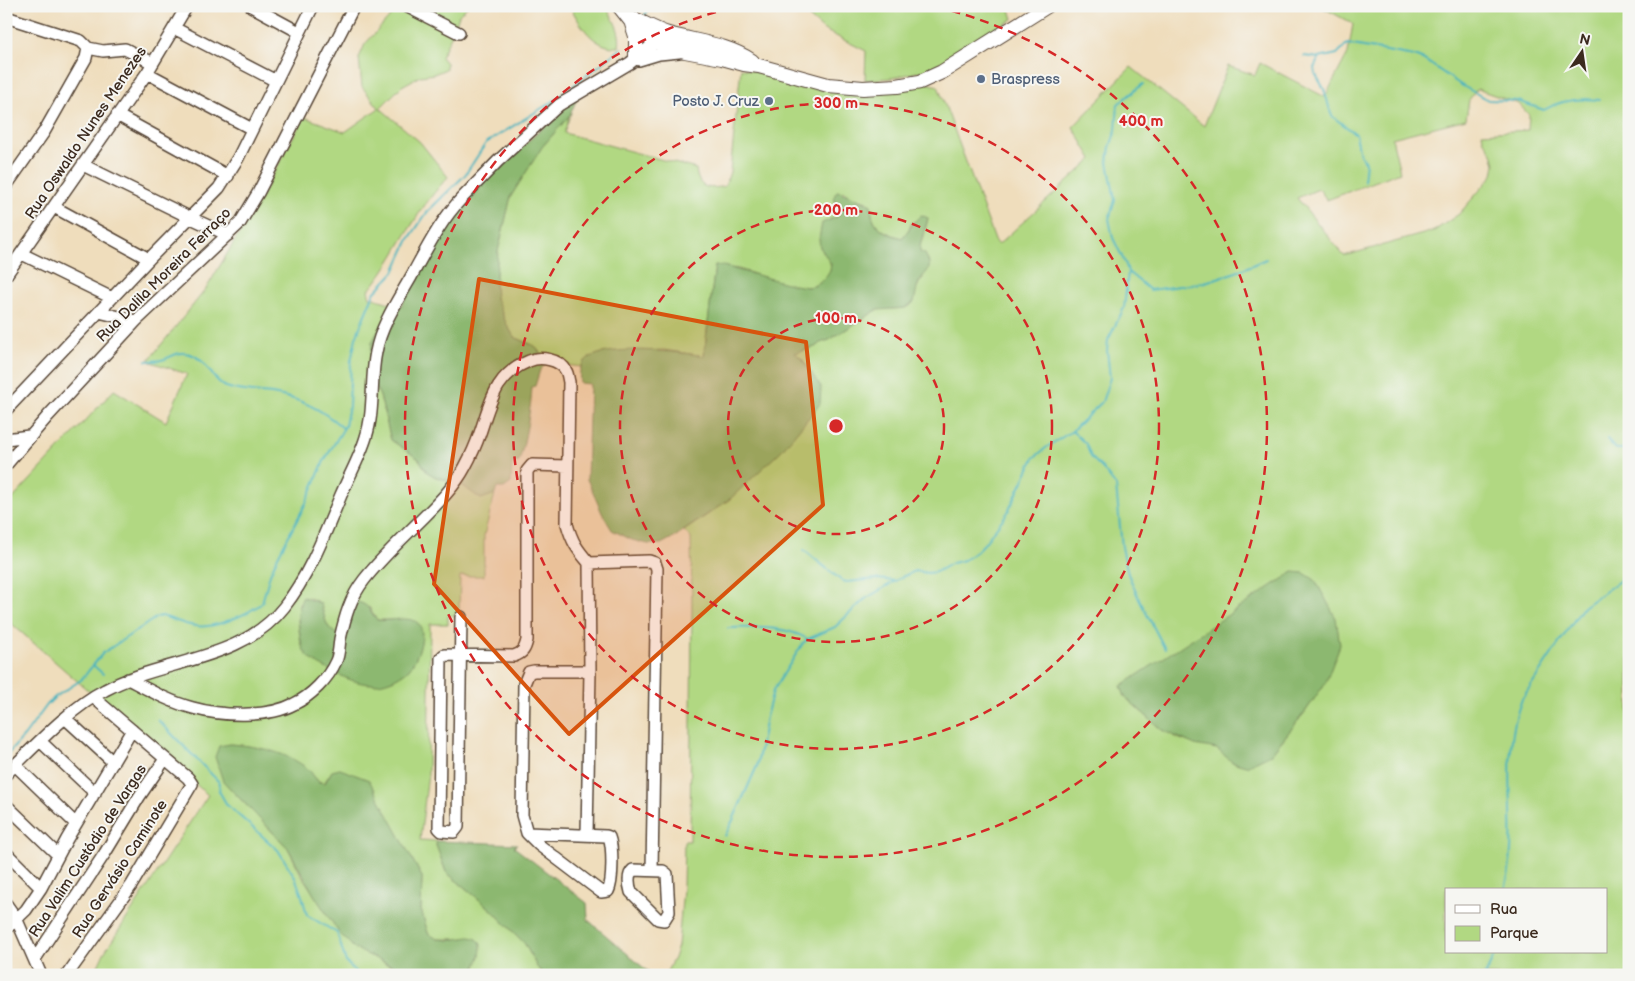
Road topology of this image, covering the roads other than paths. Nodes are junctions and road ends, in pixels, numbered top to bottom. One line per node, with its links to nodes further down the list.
1 (187, 6): 9 (street, Rua Oswaldo Nunes Menezes)
2 (252, 6): 10 (street)
3 (312, 6): 10 (street, Rua Dalila Moreira Ferraço)
4 (354, 6): 26 (street, Rua Dalila Moreira Ferraço)
5 (406, 6): 11 (street)
6 (1047, 6): 16 (main road)
7 (626, 16): 12 (main road); 15 (main road)
8 (6, 17): 13 (street)
9 (174, 28): 17 (street, Rua Oswaldo Nunes Menezes); 18 (street)
10 (299, 32): 18 (street, Rua Dalila Moreira Ferraço)
11 (459, 33)
12 (662, 38): 14 (main road); 15 (street); 16 (main road)
13 (88, 48): 17 (street); 23 (street)
14 (686, 51): 15 (street); 16 (main road)
15 (633, 60): 43 (street)
16 (759, 66)
17 (150, 68): 19 (street, Rua Oswaldo Nunes Menezes); 20 (street)
18 (276, 81): 20 (street, Rua Dalila Moreira Ferraço)
19 (117, 115): 21 (street, Rua Oswaldo Nunes Menezes); 22 (street)
20 (252, 129): 22 (street, Rua Dalila Moreira Ferraço)
21 (83, 165): 24 (street, Rua Oswaldo Nunes Menezes); 25 (street)
22 (228, 176): 25 (street, Rua Dalila Moreira Ferraço)
23 (6, 186)
24 (54, 207): 27 (street, Rua Oswaldo Nunes Menezes); 28 (street)
25 (191, 218): 26 (street); 28 (street, Rua Dalila Moreira Ferraço)
26 (228, 234): 32 (street, Rua Dalila Moreira Ferraço)
27 (22, 254): 29 (street, Rua Oswaldo Nunes Menezes); 30 (street)
28 (149, 258): 30 (street, Rua Dalila Moreira Ferraço)
29 (6, 275)
30 (112, 298): 31 (street, Rua Dalila Moreira Ferraço)
31 (99, 312): 32 (street); 33 (street, Rua Dalila Moreira Ferraço)
32 (136, 321): 35 (street, Rua Dalila Moreira Ferraço)
33 (10, 396): 34 (street, Rua Dalila Moreira Ferraço)
34 (6, 410)
35 (29, 436): 36 (street); 37 (street, Rua Dalila Moreira Ferraço)
36 (6, 440)
37 (6, 465)
38 (567, 466): 39 (street); 41 (street); 43 (street)
39 (589, 563): 42 (street); 58 (street)
40 (462, 617): 41 (street)
41 (461, 656): 41 (street)
42 (590, 671): 54 (street); 55 (street)
43 (128, 679): 44 (street)
44 (93, 697): 45 (street); 46 (street)
45 (66, 719): 47 (street); 49 (street)
46 (132, 730): 48 (street); 49 (street)
47 (40, 741): 50 (street); 51 (street)
48 (165, 759): 63 (street, Rua Valim Custódio de Vargas); 65 (street, Rua Gervásio Caminote)
49 (113, 762): 51 (street)
50 (10, 769): 53 (street)
51 (95, 793): 53 (street)
52 (6, 805): 57 (street)
53 (76, 824): 57 (street)
54 (527, 833): 55 (street); 55 (street)
55 (587, 835)
56 (6, 852): 59 (street)
57 (58, 855): 59 (street)
58 (652, 870): 58 (street)
59 (41, 888): 61 (street)
60 (6, 904): 61 (street)
61 (16, 918): 62 (street); 63 (street)
62 (6, 929)
63 (36, 959): 64 (street)
64 (40, 973)
65 (67, 975)

